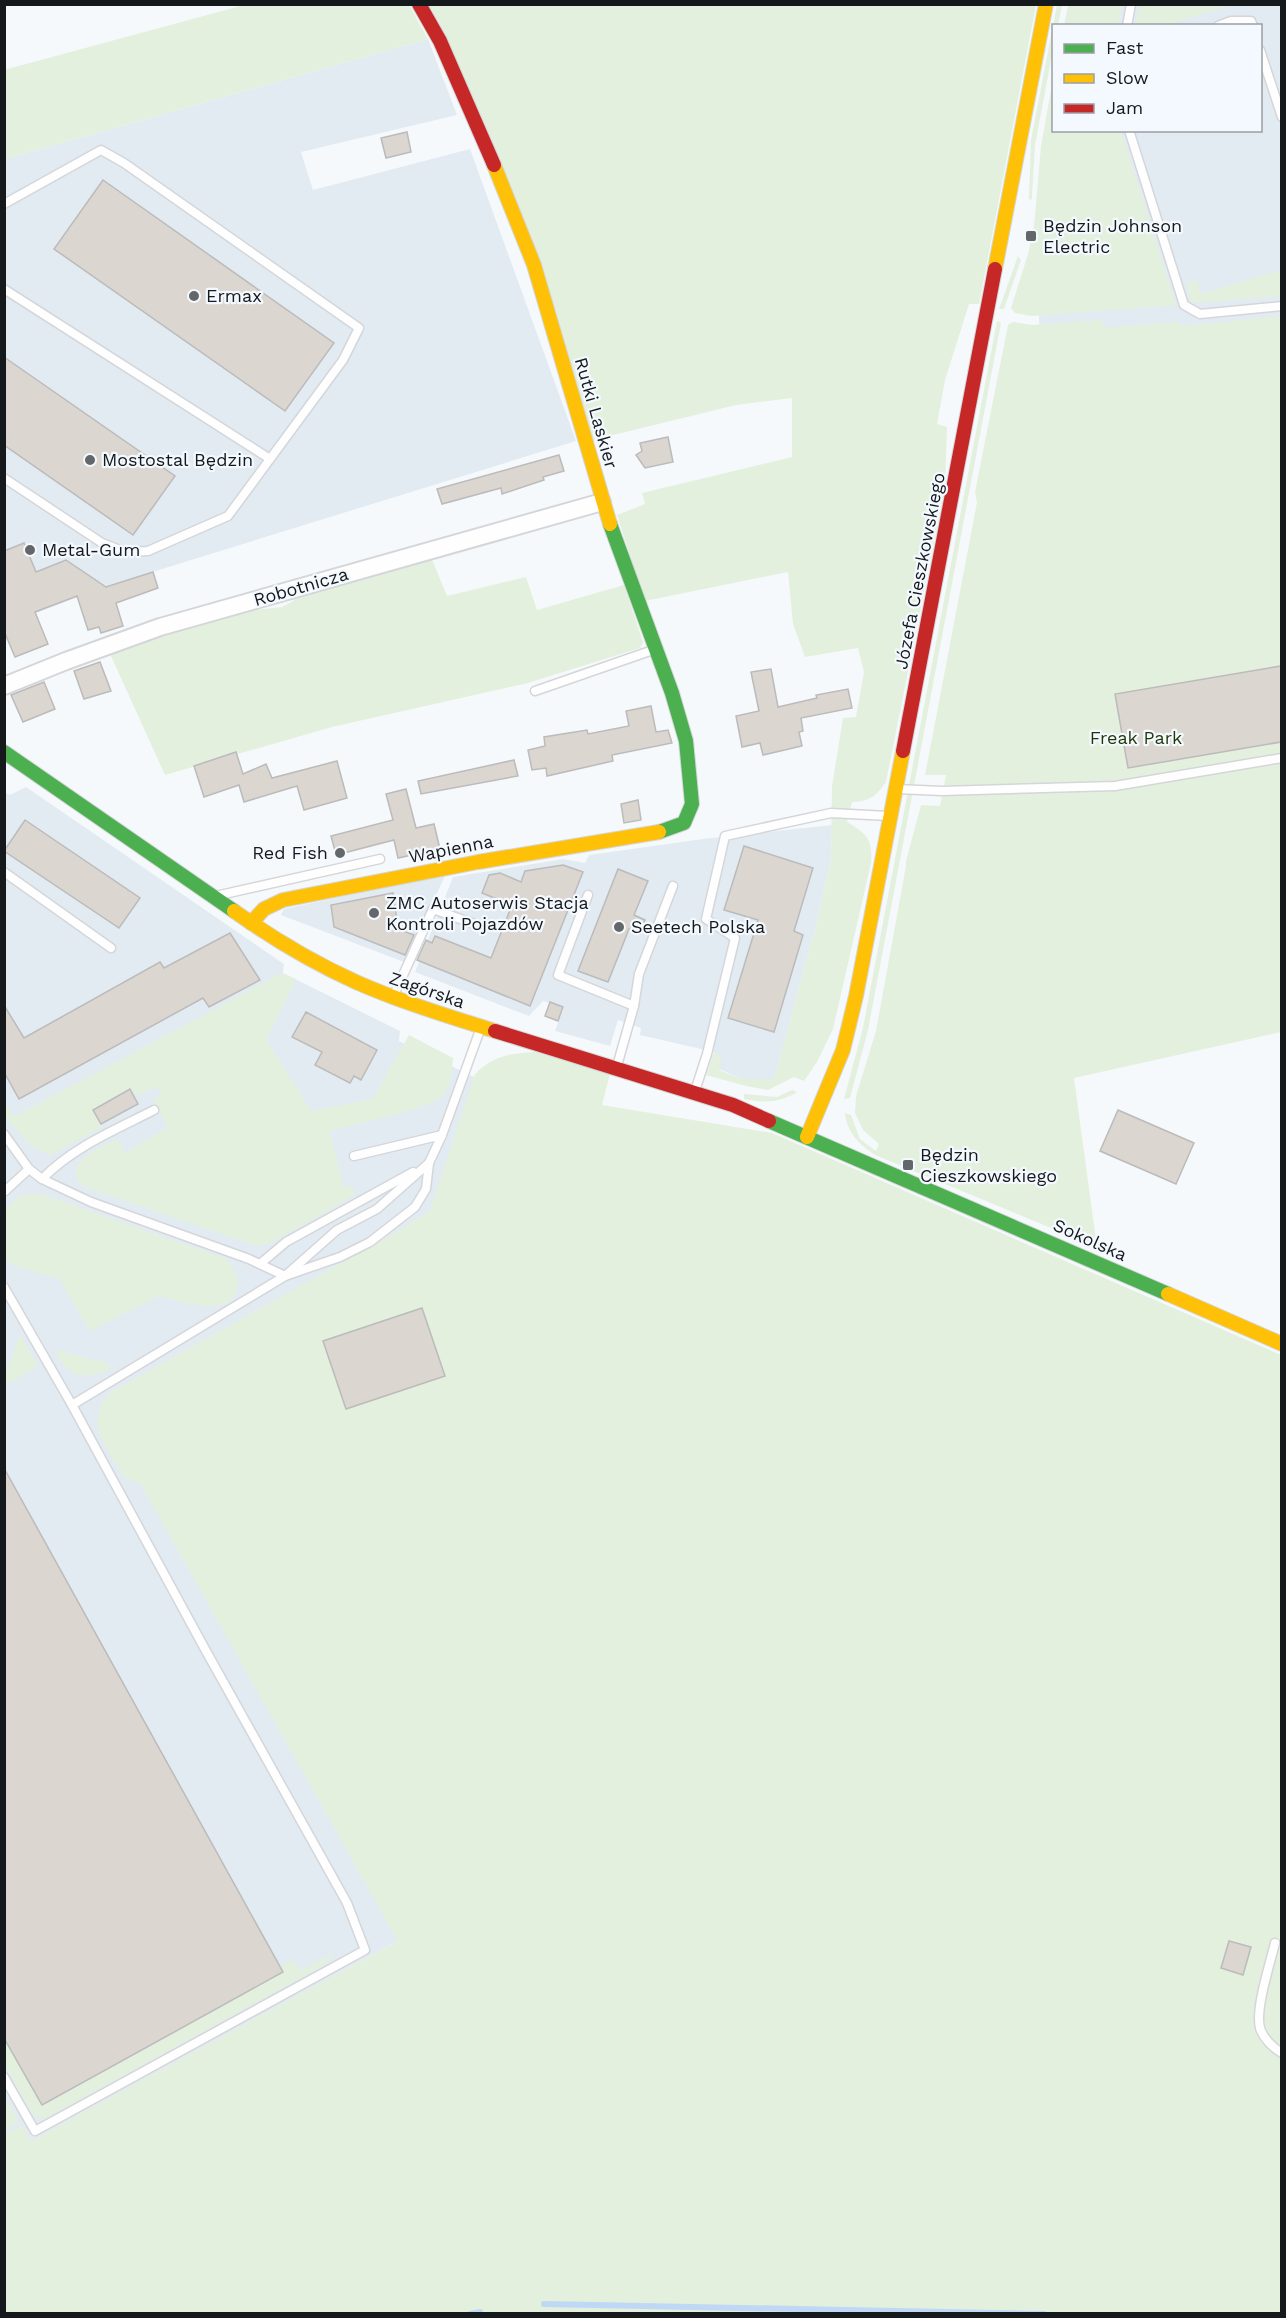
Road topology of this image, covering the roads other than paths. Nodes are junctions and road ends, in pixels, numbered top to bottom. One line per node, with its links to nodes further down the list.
1 (419, 4): 15 (street, Rutki Laskier)
2 (1047, 4): 21 (street, Józefa Cieszkowskiego)
3 (1131, 4): 4 (lane)
4 (1127, 24)
5 (1223, 24): 6 (lane)
6 (1252, 24)
7 (1262, 56): 8 (lane)
8 (1281, 117)
9 (1130, 132): 12 (lane)
10 (4, 204): 13 (lane)
11 (4, 289): 13 (lane)
12 (1281, 306)
13 (270, 459): 14 (lane)
14 (4, 478)
15 (602, 502): 16 (street, Rutki Laskier); 17 (street, Robotnicza)
16 (656, 649): 18 (lane); 23 (street, Rutki Laskier)
17 (4, 686)
18 (535, 691)
19 (7, 758): 28 (street, Zagórska)
20 (1281, 758): 21 (lane)
21 (896, 789): 22 (street, Józefa Cieszkowskiego)
22 (891, 816): 36 (lane); 40 (street, Józefa Cieszkowskiego)
23 (665, 831): 29 (street, Wapienna)
24 (380, 859): 28 (lane)
25 (4, 872): 31 (lane)
26 (673, 886): 33 (lane)
27 (588, 896): 33 (lane)
28 (214, 897): 29 (street, Zagórska)
29 (251, 923): 32 (street, Zagórska)
30 (477, 925): 32 (lane)
31 (111, 948)
32 (393, 998): 34 (street, Zagórska)
33 (634, 1006): 35 (lane)
34 (481, 1028): 35 (street, Zagórska); 39 (lane)
35 (616, 1070): 36 (street, Zagórska)
36 (695, 1092): 40 (street, Zagórska)
37 (154, 1110): 45 (lane)
38 (4, 1134): 43 (lane)
39 (442, 1136): 41 (lane); 42 (lane)
40 (807, 1137): 44 (street, Zagórska)
41 (354, 1156)
42 (429, 1163): 47 (lane); 48 (lane); 48 (lane)
43 (29, 1169): 45 (lane); 46 (lane)
44 (883, 1169): 50 (street, Sokolska)
45 (42, 1179): 47 (lane)
46 (4, 1192)
47 (260, 1264): 48 (lane)
48 (285, 1276): 51 (lane)
49 (4, 1287): 51 (lane)
50 (1281, 1344)
51 (72, 1405): 54 (lane)
52 (1275, 1943): 53 (lane)
53 (1281, 2053)
54 (4, 2077)

